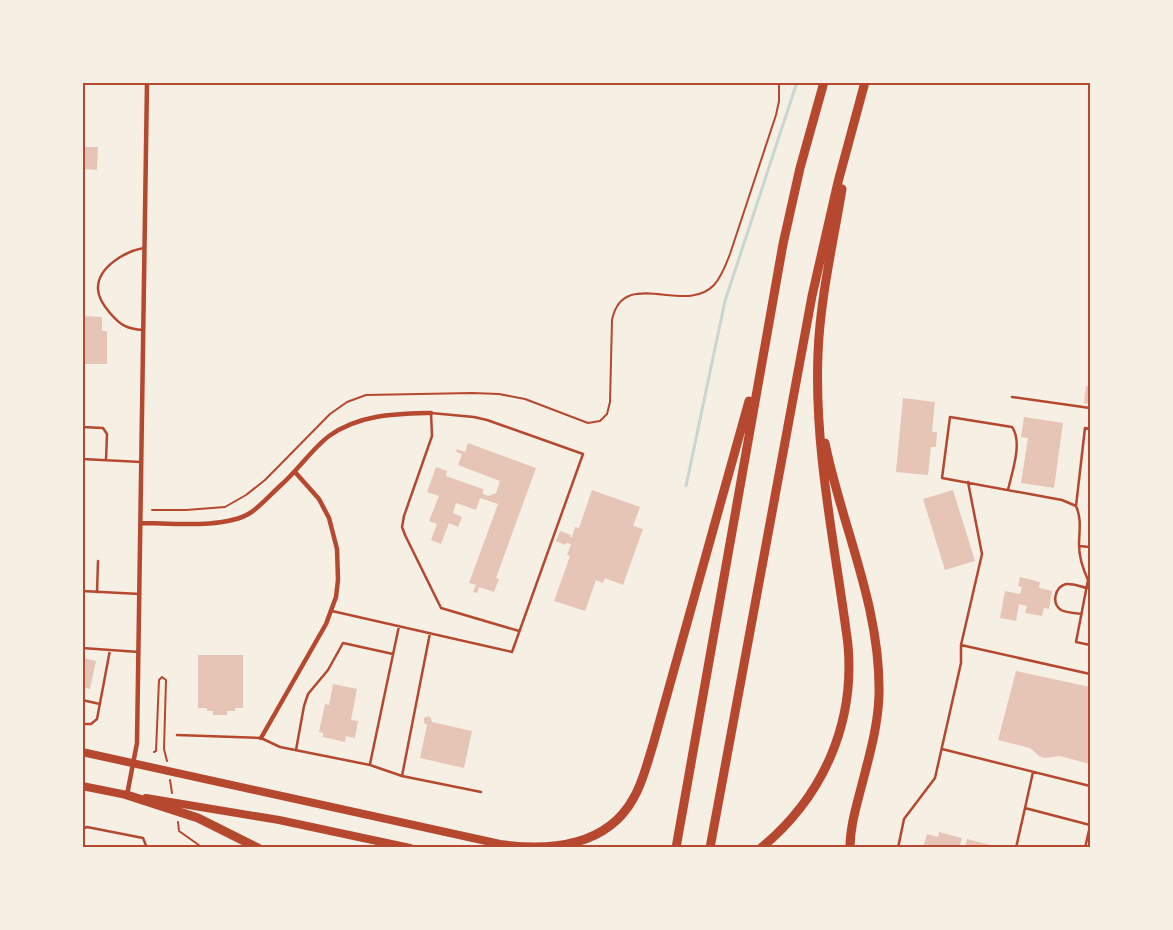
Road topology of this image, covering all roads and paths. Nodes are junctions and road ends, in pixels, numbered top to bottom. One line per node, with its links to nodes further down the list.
1 (147, 82): 6 (street)
2 (780, 82): 22 (path)
3 (824, 82): 8 (highway)
4 (865, 82): 5 (highway)
5 (853, 125): 10 (highway); 78 (highway)
6 (144, 248): 7 (street); 7 (lane)
7 (143, 330): 17 (street)
8 (766, 338): 69 (highway); 77 (highway)
9 (1012, 397): 11 (lane)
10 (818, 399): 70 (highway); 79 (highway)
11 (1090, 408)
12 (431, 413): 18 (street); 35 (lane); 35 (lane)
13 (82, 427): 16 (lane)
14 (1090, 429): 21 (lane)
15 (82, 459): 16 (lane)
16 (106, 460): 17 (lane)
17 (141, 462): 23 (street)
18 (295, 472): 23 (street); 32 (street)
19 (968, 482): 20 (lane); 20 (lane); 37 (lane)
20 (1008, 490): 21 (lane)
21 (1076, 506): 24 (lane)
22 (152, 510)
23 (141, 523): 31 (street)
24 (1079, 546): 25 (lane); 27 (lane)
25 (1090, 547)
26 (98, 560): 30 (lane)
27 (1089, 580): 28 (lane)
28 (1087, 588): 33 (lane); 33 (lane)
29 (82, 591): 30 (lane)
30 (97, 592): 31 (lane)
31 (140, 594): 41 (street)
32 (332, 611): 34 (lane); 48 (street)
33 (1081, 614): 38 (lane)
34 (399, 626): 36 (lane); 42 (lane)
35 (519, 632): 36 (lane)
36 (430, 633): 58 (lane)
37 (961, 645): 43 (lane); 49 (lane)
38 (1090, 645)
39 (82, 648): 40 (lane)
40 (110, 650): 41 (lane); 45 (lane)
41 (138, 652): 53 (street)
42 (393, 654): 50 (lane); 54 (lane)
43 (1090, 674)
44 (82, 700): 45 (lane)
45 (100, 704): 46 (lane)
46 (82, 724)
47 (177, 735): 48 (lane)
48 (261, 738): 50 (lane)
49 (942, 748): 56 (lane); 80 (lane)
50 (296, 750): 54 (lane)
51 (82, 752): 53 (main road)
52 (154, 752): 55 (path)
53 (134, 763): 62 (street); 69 (main road)
54 (370, 765): 58 (lane)
55 (168, 766)
56 (1033, 772): 60 (lane); 64 (lane)
57 (169, 774): 63 (path)
58 (402, 776): 61 (lane)
59 (82, 786): 62 (main road)
60 (1090, 786)
61 (481, 792)
62 (127, 795): 66 (highway); 75 (main road)
63 (174, 799)
64 (1026, 808): 67 (lane); 81 (lane)
65 (176, 815): 72 (path)
66 (207, 822): 73 (highway); 74 (highway)
67 (1090, 826): 82 (lane)
68 (82, 829): 71 (lane)
69 (504, 845): 76 (main road)
70 (762, 847)
71 (148, 848)
72 (202, 848)
73 (245, 848)
74 (258, 848)
75 (410, 848)
76 (516, 848)
77 (676, 848)
78 (710, 848)
79 (850, 848)
80 (898, 848)
81 (1016, 848)
82 (1085, 848)

